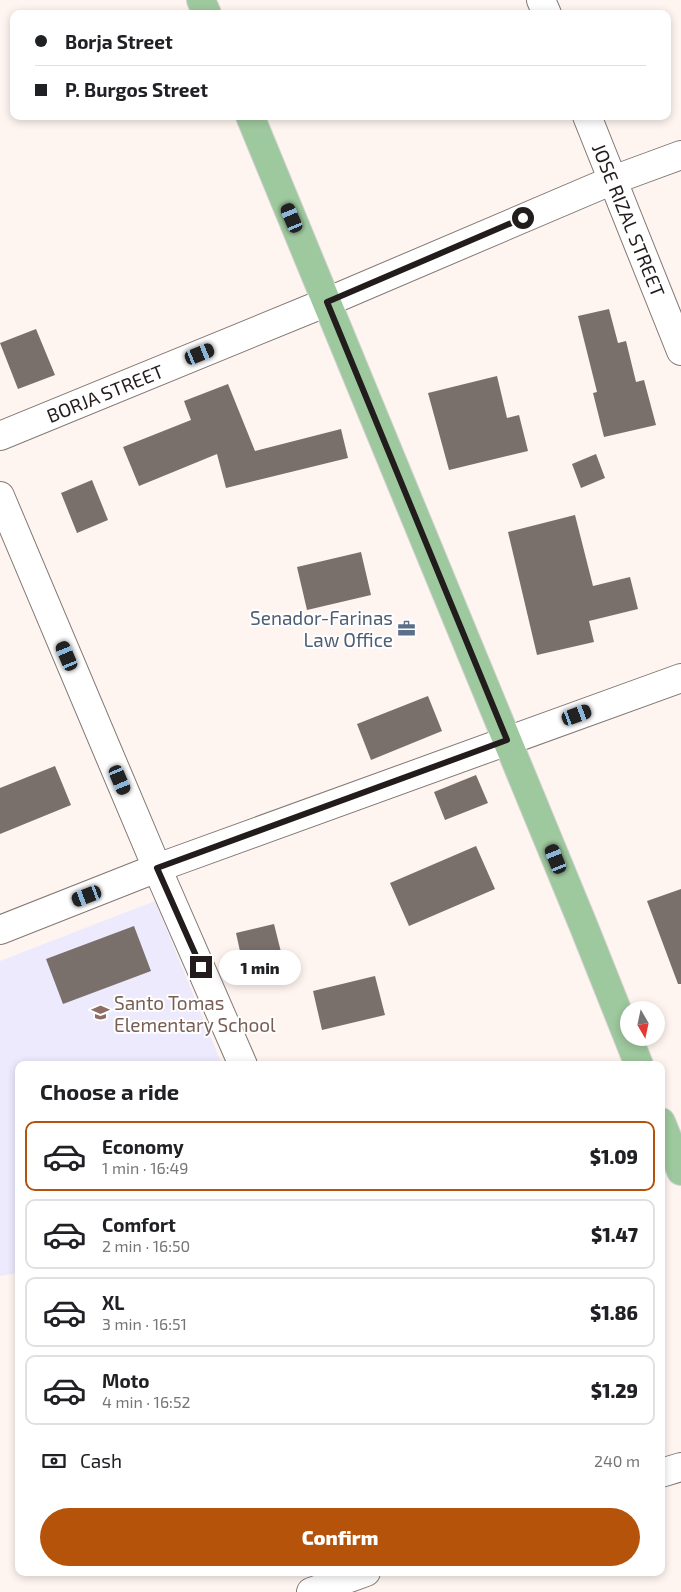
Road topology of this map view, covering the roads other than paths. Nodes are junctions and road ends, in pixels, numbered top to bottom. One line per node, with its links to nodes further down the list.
1 (252, 120): 5 (main road)
2 (590, 120): 4 (street, JOSE RIZAL STREET)
3 (681, 154): 4 (street, BORJA STREET)
4 (613, 180): 5 (street, BORJA STREET); 6 (street, JOSE RIZAL STREET)
5 (327, 302): 7 (street, BORJA STREET); 10 (main road)
6 (681, 351)
7 (0, 436)
8 (0, 496): 11 (street)
9 (681, 678): 10 (street)
10 (507, 740): 11 (street); 14 (main road)
11 (157, 868): 12 (street); 13 (street)
12 (0, 930)
13 (241, 1061)
14 (637, 1061)
15 (665, 1132): 16 (main road)
16 (681, 1171)
17 (681, 1467): 18 (street)
18 (665, 1473)
19 (355, 1576): 20 (street)
20 (311, 1592)

